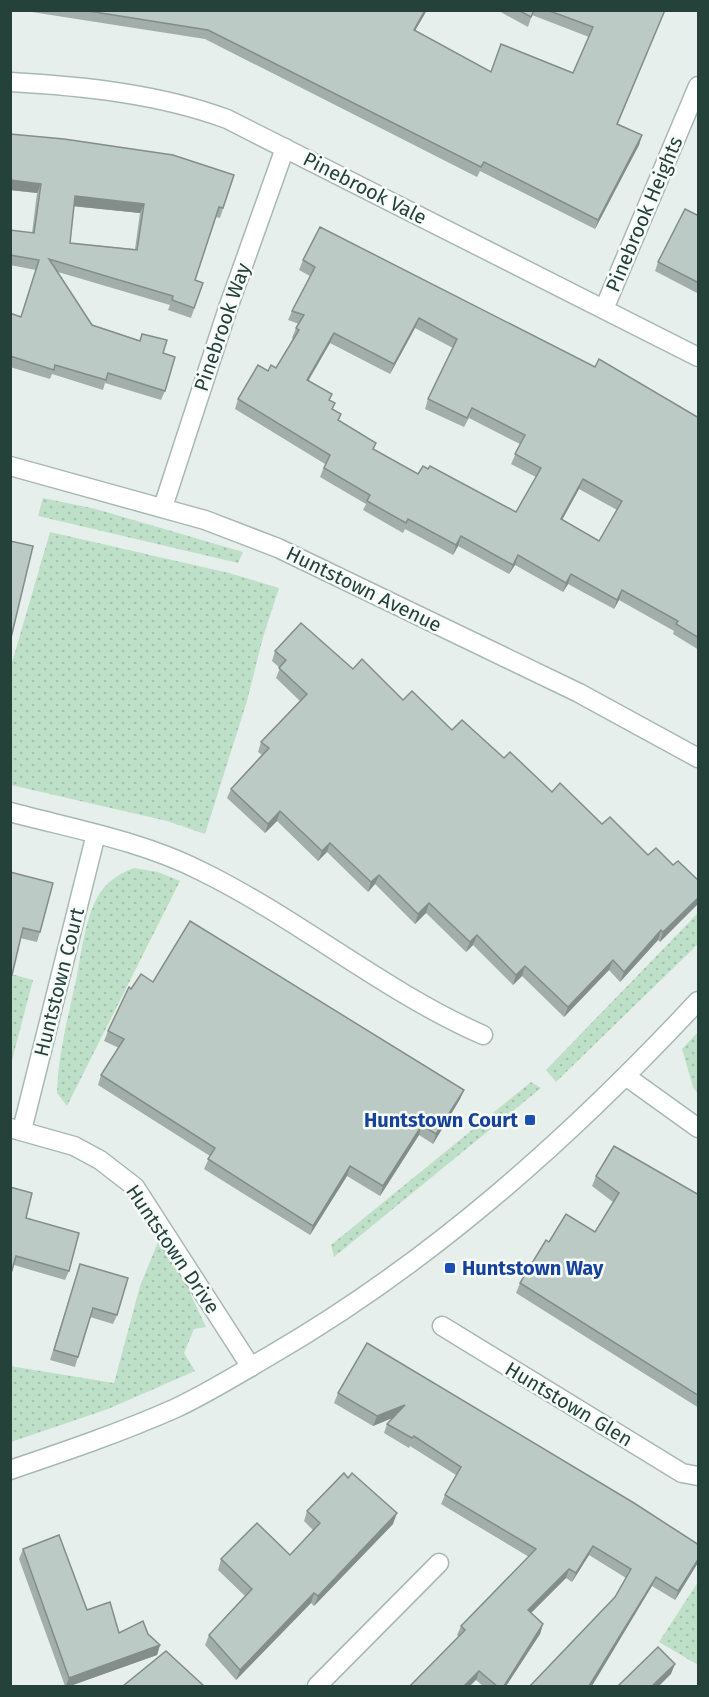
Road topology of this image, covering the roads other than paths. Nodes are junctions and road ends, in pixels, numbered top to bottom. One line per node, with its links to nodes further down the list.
1 (10, 82): 3 (street, Pinebrook Vale)
2 (699, 86): 4 (street, Pinebrook Heights)
3 (285, 148): 4 (street, Pinebrook Vale); 7 (street, Pinebrook Way)
4 (604, 309): 5 (street, Pinebrook Vale)
5 (699, 357)
6 (10, 466): 7 (street, Huntstown Avenue)
7 (163, 507): 8 (street, Huntstown Avenue)
8 (699, 758)
9 (10, 812): 10 (street)
10 (96, 834): 12 (street); 15 (street, Huntstown Court)
11 (699, 1001): 13 (street)
12 (483, 1035)
13 (627, 1077): 14 (street); 17 (street)
14 (699, 1128)
15 (16, 1129): 17 (street, Huntstown Drive)
16 (442, 1326): 19 (street, Huntstown Glen)
17 (251, 1367): 18 (street)
18 (10, 1470)
19 (699, 1476)
20 (439, 1563): 21 (street)
21 (317, 1686)

